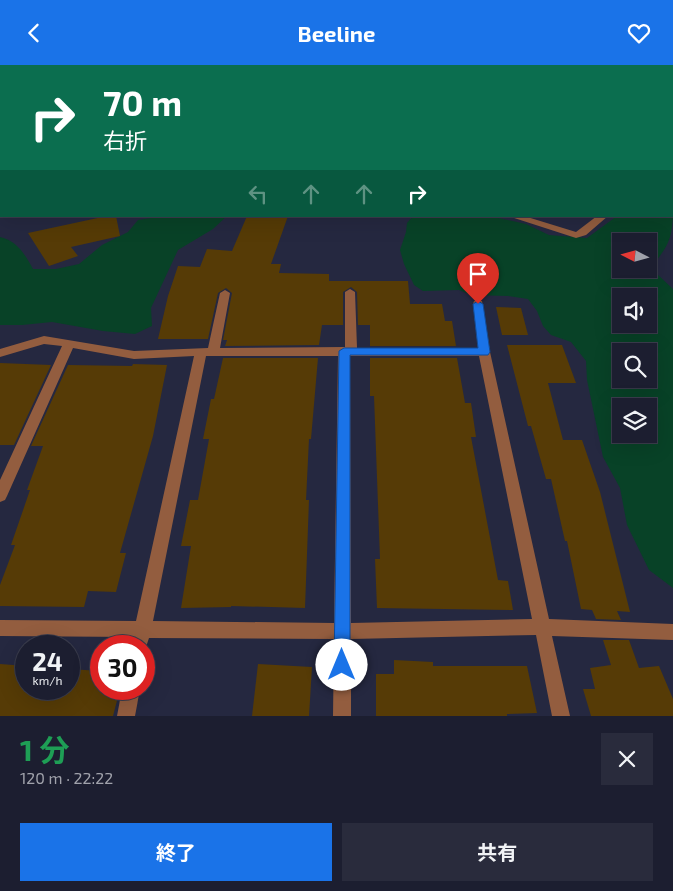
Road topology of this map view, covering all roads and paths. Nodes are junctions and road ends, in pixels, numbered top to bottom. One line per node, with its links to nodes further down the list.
1 (516, 217): 2 (street)
2 (602, 217)
3 (350, 292): 7 (street)
4 (225, 293): 8 (street)
5 (478, 304): 9 (street)
6 (69, 343): 8 (street); 10 (street); 11 (street)
7 (348, 351): 8 (street); 9 (street); 16 (street)
8 (207, 352): 15 (street)
9 (484, 352): 13 (street)
10 (0, 353)
11 (4, 474): 12 (street)
12 (0, 496)
13 (542, 627): 16 (street); 17 (street); 22 (street)
14 (0, 628): 15 (street)
15 (143, 628): 16 (street); 18 (street)
16 (342, 631): 21 (street)
17 (673, 632)
18 (141, 635)
19 (129, 700): 20 (street)
20 (126, 716)
21 (342, 716)
22 (562, 716)

